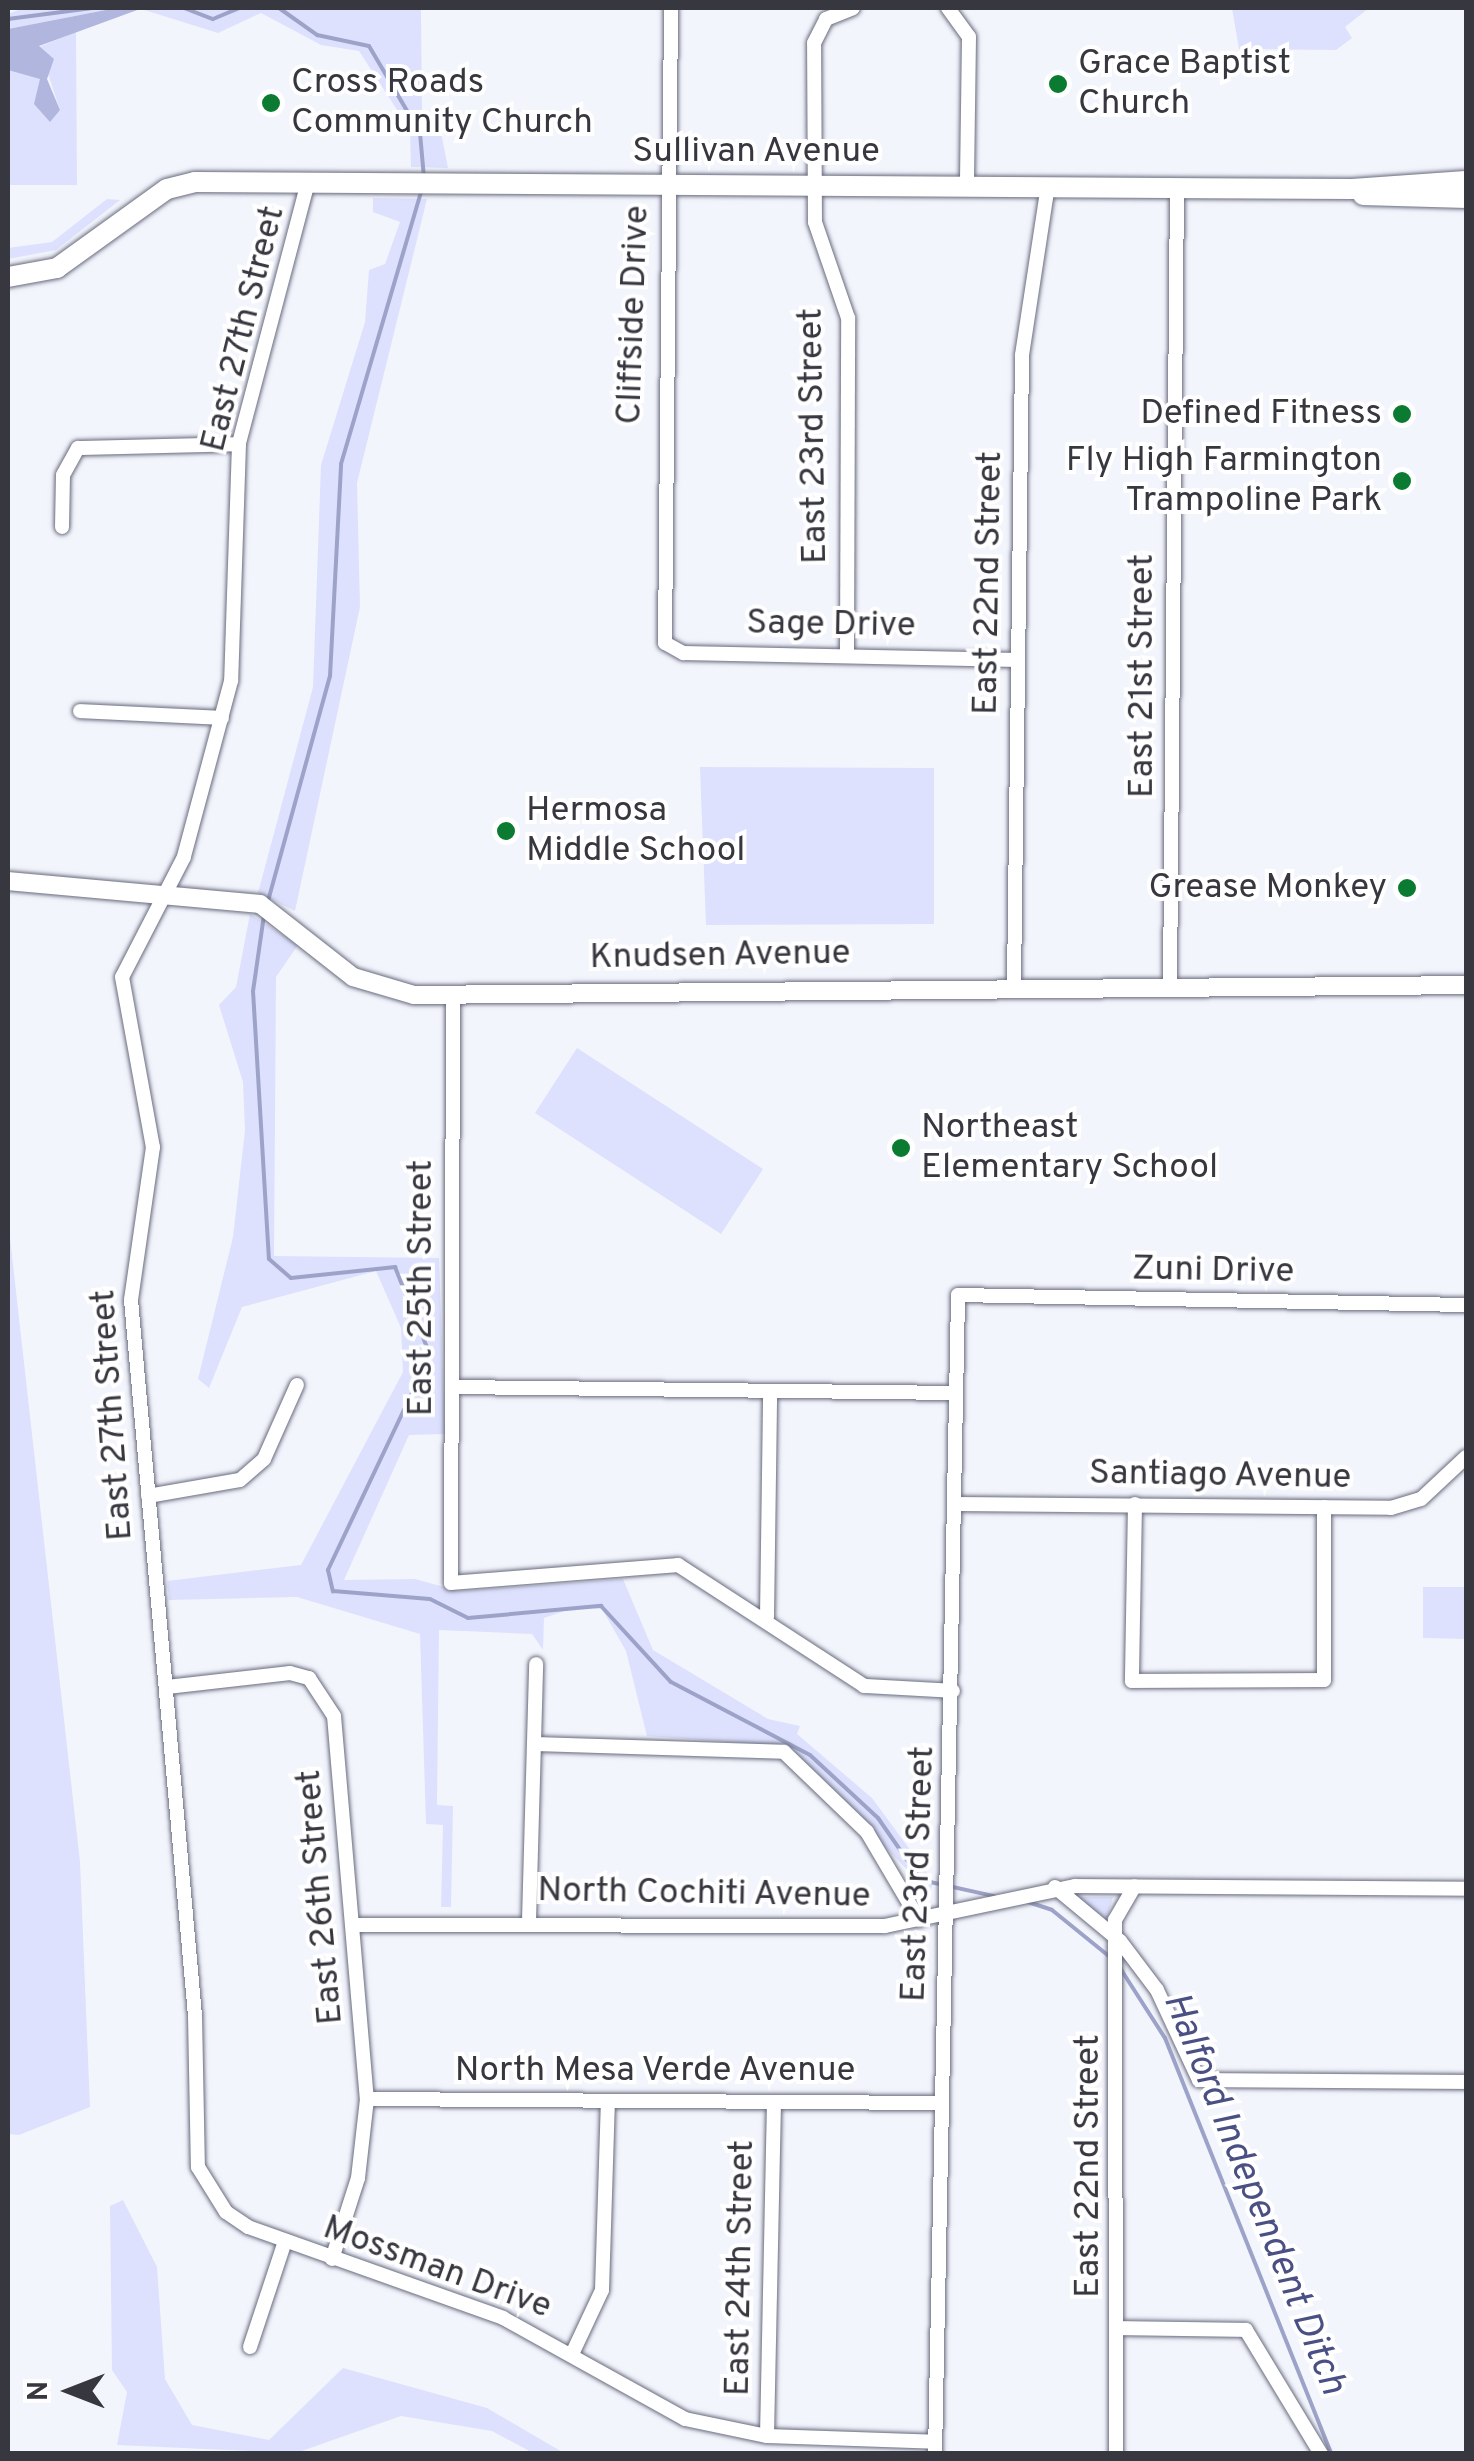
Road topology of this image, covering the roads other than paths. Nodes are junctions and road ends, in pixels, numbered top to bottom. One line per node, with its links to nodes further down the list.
1 (670, 8): 6 (street, Cliffside Drive)
2 (853, 8): 7 (street, East 23rd Street)
3 (948, 8): 8 (street)
4 (1466, 181): 11 (main road, Sullivan Avenue)
5 (308, 182): 6 (main road, Sullivan Avenue); 13 (main road, Sullivan Avenue); 14 (street, East 27th Street)
6 (668, 184): 7 (main road, Sullivan Avenue); 16 (street, Cliffside Drive)
7 (814, 185): 8 (main road, Sullivan Avenue); 17 (street, East 23rd Street)
8 (967, 186): 9 (main road, Sullivan Avenue)
9 (1048, 186): 10 (main road, Sullivan Avenue); 18 (street, East 22nd Street)
10 (1177, 187): 11 (main road, Sullivan Avenue); 25 (street, East 21st Street)
11 (1352, 188): 12 (main road, Sullivan Avenue)
12 (1466, 198)
13 (8, 277)
14 (239, 444): 15 (street); 20 (street, East 27th Street)
15 (62, 527)
16 (660, 625): 17 (street, Sage Drive)
17 (847, 654): 18 (street, Sage Drive)
18 (1018, 660): 23 (street, East 22nd Street)
19 (80, 711): 20 (street)
20 (222, 718): 22 (street, East 27th Street)
21 (8, 880): 22 (street, Knudsen Avenue)
22 (162, 898): 26 (street, Knudsen Avenue); 34 (street, East 27th Street)
23 (1014, 984): 25 (street, Knudsen Avenue); 26 (street, Knudsen Avenue)
24 (1466, 985): 25 (street, Knudsen Avenue)
25 (1170, 986)
26 (453, 994): 30 (street, East 25th Street)
27 (958, 1295): 28 (street, Zuni Drive); 32 (street, East 23rd Street)
28 (1466, 1305)
29 (297, 1385): 34 (street)
30 (452, 1387): 31 (street); 38 (street, East 25th Street)
31 (770, 1392): 32 (street); 38 (street)
32 (956, 1392): 35 (street, East 23rd Street)
33 (1466, 1457): 37 (street, Santiago Avenue)
34 (148, 1496): 40 (street, East 27th Street)
35 (955, 1504): 36 (street, Santiago Avenue); 41 (street, East 23rd Street)
36 (1135, 1504): 37 (street, Santiago Avenue); 37 (street)
37 (1324, 1507)
38 (767, 1617): 41 (street)
39 (536, 1664): 42 (street)
40 (166, 1688): 46 (street, East 27th Street); 50 (street, East 26th Street)
41 (953, 1691): 47 (street, East 23rd Street)
42 (534, 1744): 48 (street); 49 (street)
43 (1136, 1886): 44 (street, North Cochiti Avenue); 45 (street, North Cochiti Avenue); 51 (street, East 22nd Street)
44 (1055, 1887): 47 (street, North Cochiti Avenue); 51 (street)
45 (1466, 1888)
46 (182, 1899): 57 (street, Mossman Drive)
47 (947, 1914): 48 (street, North Cochiti Avenue); 56 (street, East 23rd Street)
48 (919, 1920): 49 (street, North Cochiti Avenue)
49 (529, 1922): 50 (street, North Cochiti Avenue)
50 (356, 1925): 53 (street, East 26th Street)
51 (1120, 1941): 52 (street); 59 (street, East 22nd Street)
52 (1466, 2082)
53 (367, 2099): 54 (street, North Mesa Verde Avenue); 58 (street, East 26th Street)
54 (608, 2102): 55 (street, North Mesa Verde Avenue); 61 (street)
55 (774, 2102): 56 (street, North Mesa Verde Avenue); 62 (street, East 24th Street)
56 (942, 2102): 63 (street, East 23rd Street)
57 (284, 2244): 58 (street, Mossman Drive); 60 (street)
58 (332, 2259): 61 (street, Mossman Drive)
59 (1119, 2328): 64 (street, East 22nd Street); 65 (street)
60 (250, 2347)
61 (573, 2352): 62 (street, Mossman Drive)
62 (767, 2436): 63 (street, Mossman Drive)
63 (935, 2448)
64 (1116, 2454)
65 (1322, 2454)

